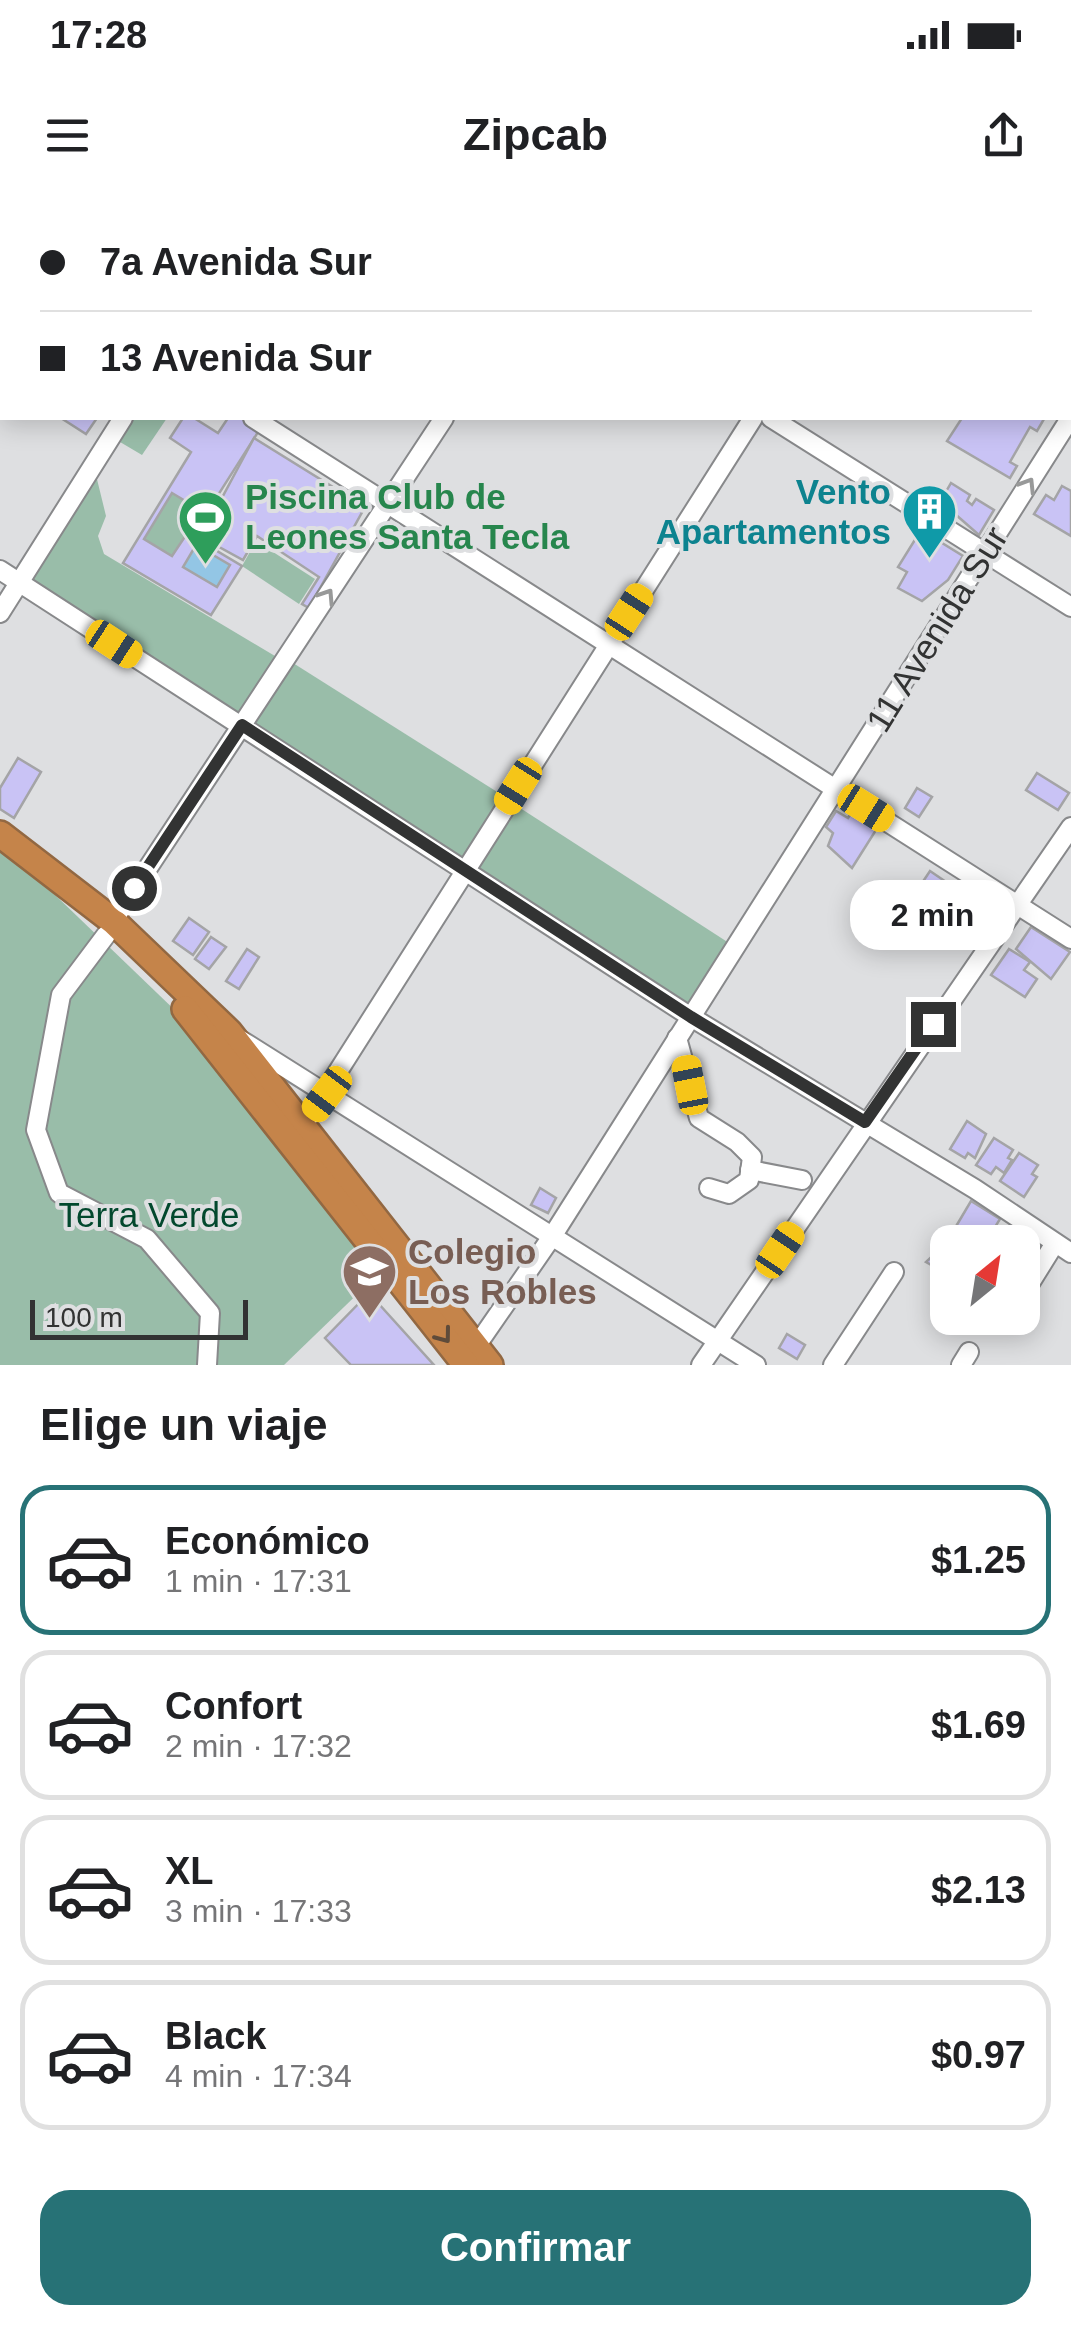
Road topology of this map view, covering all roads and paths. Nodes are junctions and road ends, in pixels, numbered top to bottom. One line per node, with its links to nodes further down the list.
1 (122, 420): 10 (street)
2 (256, 420): 7 (street)
3 (443, 420): 7 (street)
4 (751, 420): 13 (street)
5 (774, 420): 8 (street)
6 (1069, 420): 8 (street, 11 Avenida Sur, one-way to 6)
7 (388, 504): 13 (street); 14 (street, one-way to 7)
8 (985, 553): 11 (street); 15 (street, 11 Avenida Sur)
9 (0, 570): 10 (street)
10 (19, 583): 12 (street); 14 (street)
11 (1071, 607)
12 (0, 613)
13 (608, 644): 15 (street); 19 (street)
14 (242, 725): 19 (street); 21 (street)
15 (836, 789): 20 (street); 23 (street, 11 Avenida Sur)
16 (1071, 827): 20 (street)
17 (0, 834): 21 (highway)
18 (0, 856): 21 (highway)
19 (464, 871): 23 (street); 26 (street)
20 (1017, 904): 22 (street); 27 (street)
21 (110, 928): 24 (highway); 37 (highway, one-way to 37); 38 (street)
22 (1071, 939)
23 (691, 1017): 25 (street, 11 Avenida Sur); 27 (street)
24 (229, 1032): 26 (street); 28 (highway)
25 (678, 1038): 29 (street); 32 (street, 11 Avenida Sur)
26 (327, 1094): 28 (street); 32 (street)
27 (865, 1122): 33 (street); 36 (street)
28 (304, 1124): 37 (highway)
29 (750, 1170): 30 (street); 31 (street)
30 (802, 1180)
31 (708, 1188)
32 (553, 1235): 36 (street); 37 (street, 11 Avenida Sur)
33 (1063, 1248): 35 (street)
34 (894, 1272): 41 (street)
35 (1040, 1275)
36 (718, 1341): 39 (street); 40 (street)
37 (478, 1358)
38 (207, 1365)
39 (701, 1365)
40 (756, 1365)
41 (833, 1365)

